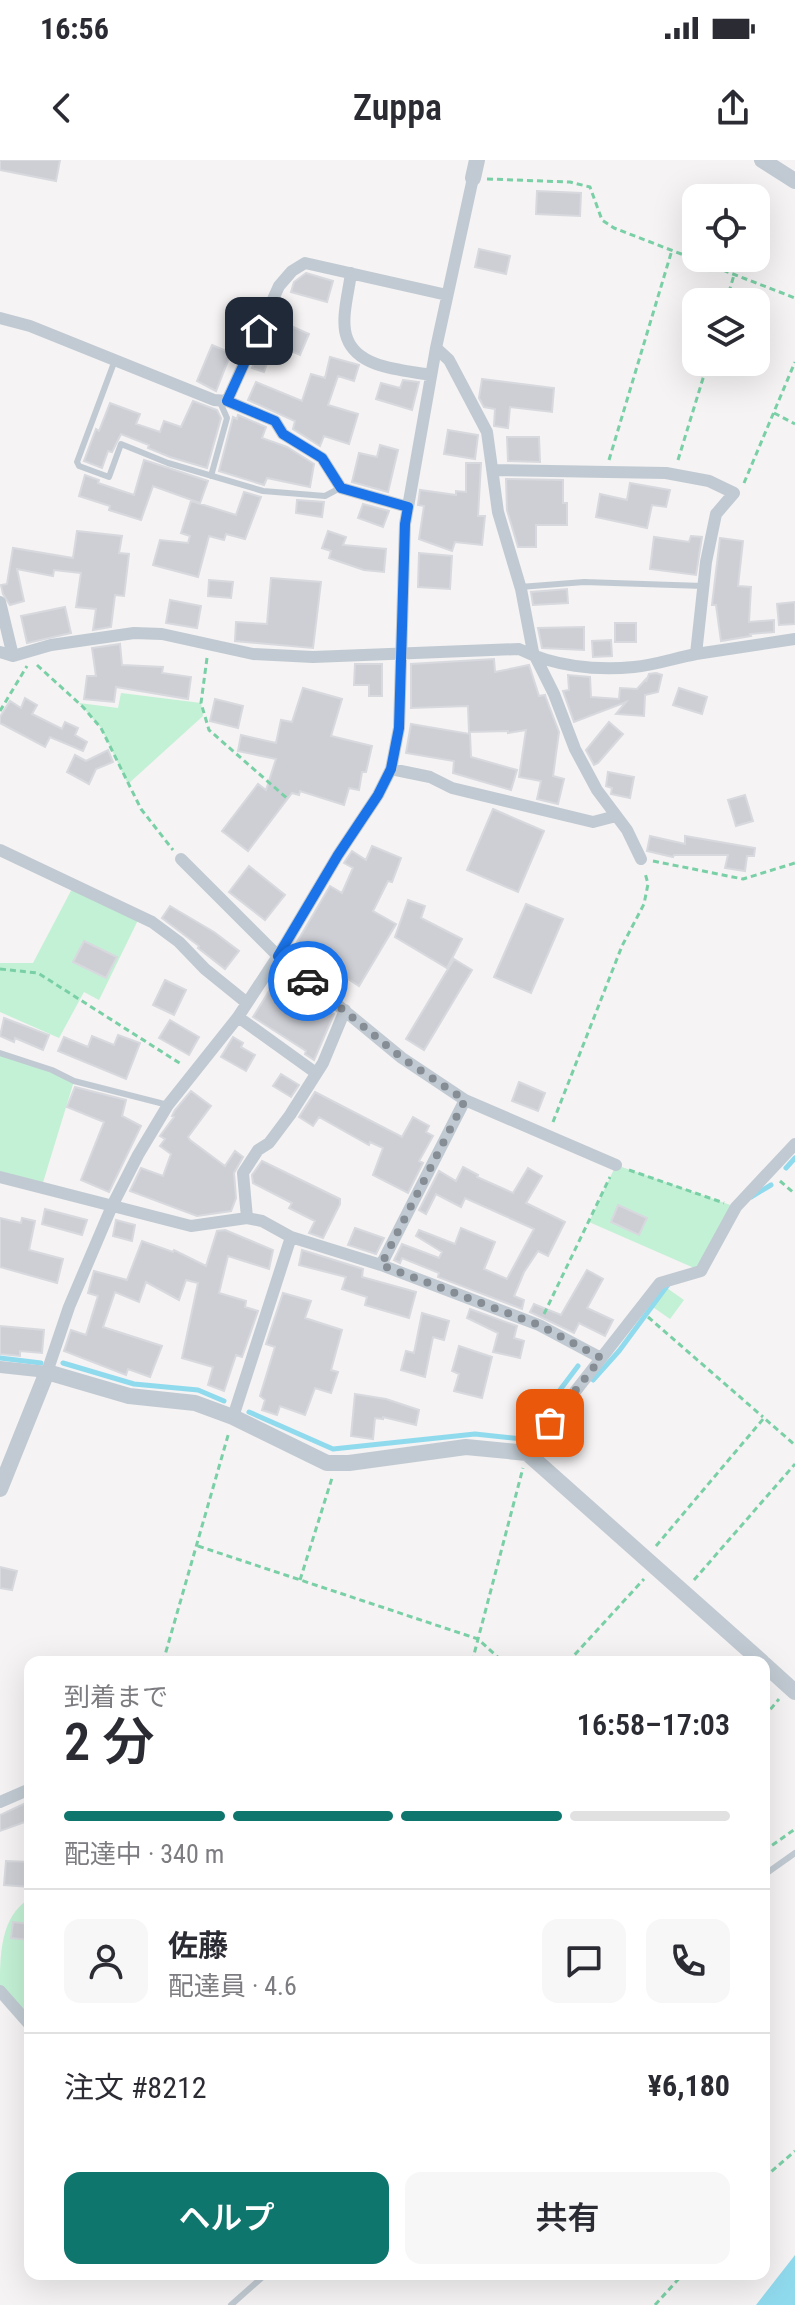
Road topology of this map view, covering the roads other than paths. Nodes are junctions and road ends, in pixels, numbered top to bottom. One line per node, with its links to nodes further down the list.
1 (477, 160): 3 (street)
2 (762, 160): 4 (street)
3 (473, 178): 6 (street)
4 (795, 181)
5 (351, 273): 6 (street); 10 (street); 11 (street)
6 (447, 295): 8 (street)
7 (0, 318): 9 (street)
8 (436, 348): 10 (street); 12 (street)
9 (115, 360): 11 (street); 13 (lane)
10 (431, 375): 15 (street)
11 (223, 400): 13 (lane); 14 (street)
12 (493, 470): 16 (street); 17 (street)
13 (211, 476): 14 (lane)
14 (341, 488): 15 (street)
15 (408, 507): 22 (street)
16 (703, 586): 17 (lane); 21 (street)
17 (520, 587): 24 (street)
18 (0, 602): 23 (street)
19 (795, 639): 21 (street)
20 (0, 652): 23 (street)
21 (696, 654): 24 (street)
22 (400, 655): 23 (street); 24 (street); 25 (street)
23 (13, 656)
24 (536, 658): 26 (street)
25 (391, 769): 26 (street); 30 (street)
26 (616, 816): 29 (street)
27 (0, 850): 31 (street)
28 (181, 859): 30 (street)
29 (641, 859)
30 (278, 956): 31 (street); 32 (street)
31 (247, 1003): 33 (street)
32 (345, 1010): 35 (street); 36 (street)
33 (238, 1017): 35 (street); 37 (street)
34 (0, 1053): 37 (lane)
35 (316, 1073): 42 (street)
36 (465, 1100): 39 (street); 44 (street)
37 (168, 1105): 41 (street)
38 (795, 1144): 45 (street)
39 (616, 1165)
40 (0, 1177): 41 (street)
41 (112, 1206): 42 (street); 47 (street)
42 (247, 1218): 43 (street)
43 (291, 1237): 44 (street); 48 (street)
44 (381, 1265): 45 (street)
45 (601, 1358): 49 (street)
46 (0, 1367): 47 (street)
47 (47, 1372): 48 (street); 50 (street)
48 (233, 1417): 49 (street)
49 (527, 1453): 51 (street)
50 (0, 1489)
51 (755, 1656)
52 (770, 1669): 53 (street)
53 (792, 1689)
54 (24, 1792): 55 (street)
55 (0, 1802)
56 (795, 1853): 57 (lane)
57 (770, 1871)
58 (0, 1991): 59 (street)
59 (24, 2018)
60 (259, 2280): 61 (lane)
61 (231, 2305)

